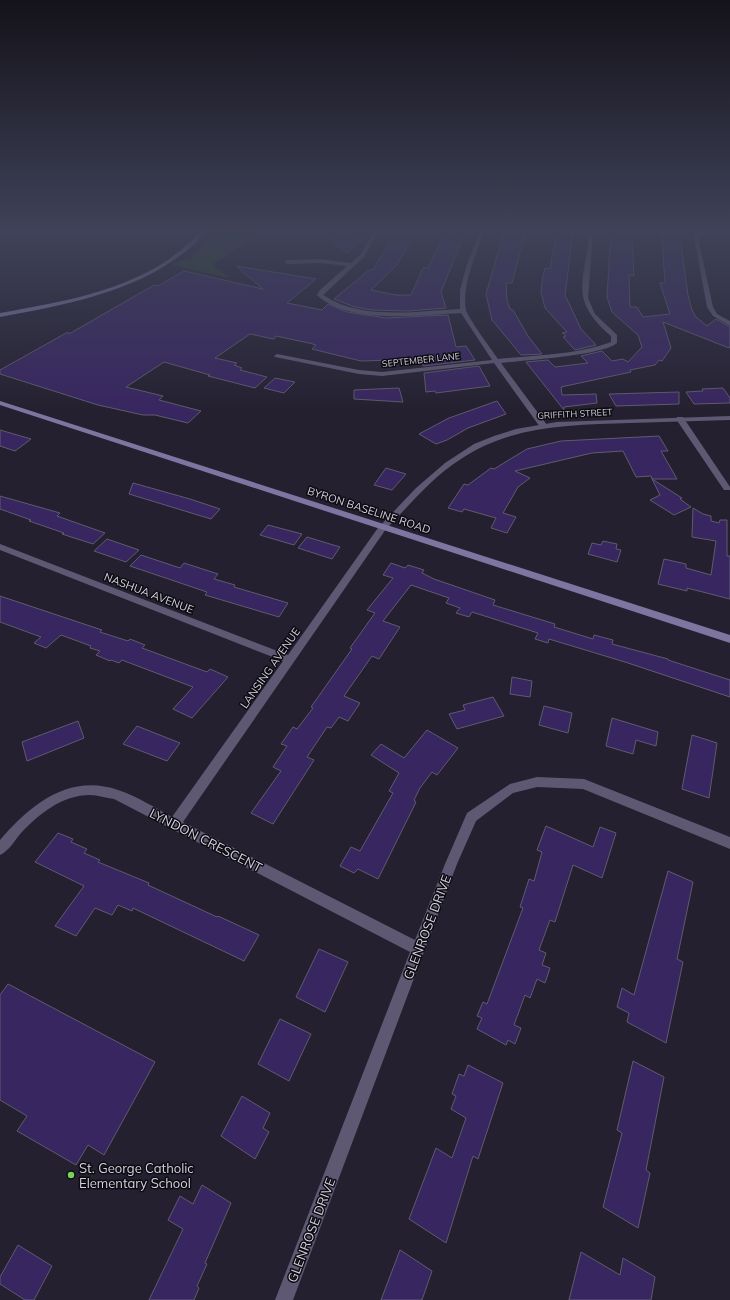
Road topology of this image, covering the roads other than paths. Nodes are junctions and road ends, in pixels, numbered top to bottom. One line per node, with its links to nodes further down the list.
1 (106, 291): 7 (main road)
2 (322, 291): 6 (street)
3 (463, 291): 6 (street)
4 (586, 291): 10 (street, SEPTEMBER LANE)
5 (707, 291): 8 (street)
6 (463, 311): 10 (street)
7 (0, 315)
8 (730, 324)
9 (277, 356): 10 (street, SEPTEMBER LANE)
10 (496, 361): 14 (street)
11 (0, 403): 16 (main road, BYRON BASELINE ROAD)
12 (730, 418): 13 (street, GRIFFITH STREET)
13 (680, 419): 14 (street, GRIFFITH STREET); 15 (street)
14 (543, 425): 16 (street, GRIFFITH STREET)
15 (727, 488)
16 (383, 527): 18 (main road, BYRON BASELINE ROAD); 19 (street, LANSING AVENUE)
17 (0, 547): 19 (street, NASHUA AVENUE)
18 (730, 639)
19 (290, 660): 20 (street, LANSING AVENUE)
20 (175, 823): 22 (street, LYNDON CRESCENT); 23 (street, LYNDON CRESCENT)
21 (730, 843): 23 (street, GLENROSE DRIVE)
22 (0, 849)
23 (418, 949): 24 (street, GLENROSE DRIVE)
24 (284, 1300)

